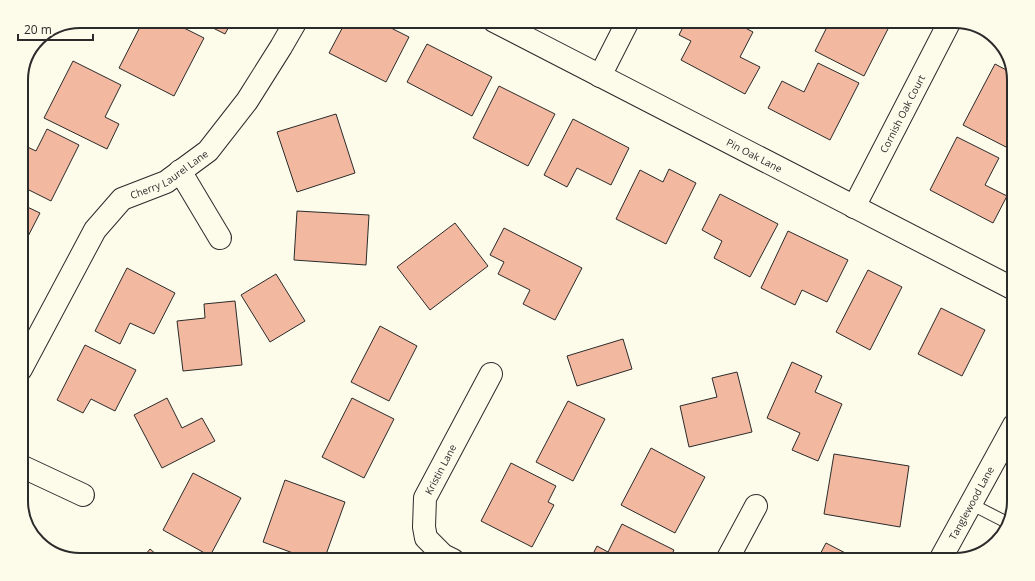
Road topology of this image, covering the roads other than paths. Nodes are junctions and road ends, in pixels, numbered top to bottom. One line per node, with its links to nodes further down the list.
1 (292, 28): 6 (street, Cherry Laurel Lane)
2 (507, 28): 5 (street, Pin Oak Lane)
3 (624, 28): 5 (street)
4 (946, 28): 7 (street, Cornish Oak Court)
5 (600, 76): 7 (street, Pin Oak Lane)
6 (180, 171): 8 (street); 10 (street, Cherry Laurel Lane)
7 (854, 207): 9 (street, Pin Oak Lane)
8 (220, 238)
9 (1007, 286)
10 (28, 356)
11 (492, 374): 18 (street, Kristin Lane)
12 (1007, 438): 15 (street, Tanglewood Lane)
13 (28, 469): 14 (street)
14 (83, 495)
15 (971, 504): 17 (lane); 20 (street, Tanglewood Lane)
16 (756, 506): 19 (street)
17 (1003, 521)
18 (441, 553)
19 (731, 553)
20 (944, 553)

